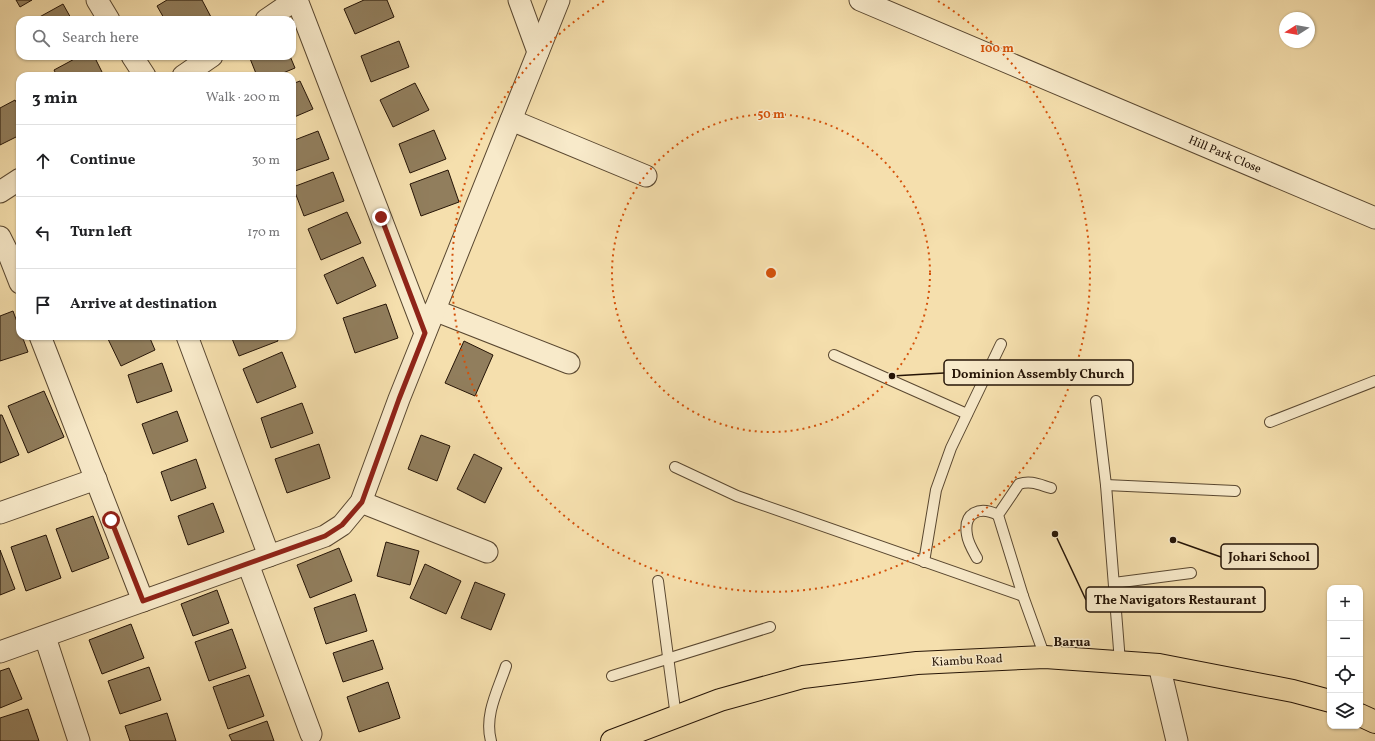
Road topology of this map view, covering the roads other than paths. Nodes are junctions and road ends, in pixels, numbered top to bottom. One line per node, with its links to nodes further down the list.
1 (97, 0): 7 (street)
2 (296, 0): 8 (street); 22 (street)
3 (519, 0): 9 (street)
4 (559, 0): 9 (street)
5 (860, 0): 6 (street, Hill Park Close)
6 (889, 6): 18 (street, Hill Park Close)
7 (107, 16)
8 (272, 16)
9 (538, 52): 14 (street)
10 (135, 60): 12 (street)
11 (206, 60): 13 (street)
12 (142, 72)
13 (189, 72)
14 (511, 120): 15 (street); 21 (street)
15 (646, 176)
16 (16, 182): 17 (street)
17 (0, 192)
18 (1375, 218)
19 (0, 237): 20 (street)
20 (12, 275)
21 (434, 310): 22 (street); 27 (street)
22 (425, 333): 37 (street)
23 (42, 340): 33 (street)
24 (188, 340): 41 (street)
25 (1001, 344): 30 (lane)
26 (834, 355): 30 (lane)
27 (568, 363)
28 (1375, 381): 31 (lane)
29 (1096, 401): 34 (lane)
30 (967, 414): 43 (lane)
31 (1270, 422)
32 (675, 467): 43 (lane)
33 (96, 479): 38 (street); 49 (street)
34 (1106, 486): 36 (lane); 47 (lane)
35 (1051, 488): 39 (lane)
36 (1235, 491)
37 (362, 502): 40 (street); 41 (street)
38 (0, 514)
39 (998, 515): 42 (lane); 48 (lane)
40 (487, 552)
41 (269, 556): 44 (street)
42 (977, 558)
43 (924, 562): 48 (lane)
44 (248, 564): 49 (street); 63 (street)
45 (1191, 573): 47 (lane)
46 (658, 581): 54 (lane)
47 (1114, 583): 55 (lane)
48 (1023, 596): 53 (lane)
49 (143, 601): 51 (street)
50 (770, 627): 54 (lane)
51 (45, 636): 52 (street); 64 (street)
52 (0, 652)
53 (1045, 657): 55 (highway, Kiambu Road); 61 (highway, Kiambu Road)
54 (668, 660): 58 (lane); 61 (lane)
55 (1120, 662): 56 (highway, Kiambu Road)
56 (1159, 664): 59 (highway, Kiambu Road); 67 (street)
57 (506, 666): 65 (lane)
58 (612, 676)
59 (1327, 700)
60 (1363, 716): 62 (highway)
61 (676, 717): 66 (highway, Kiambu Road)
62 (1375, 722)
63 (311, 734)
64 (78, 741)
65 (492, 741)
66 (612, 741)
67 (1177, 741)

